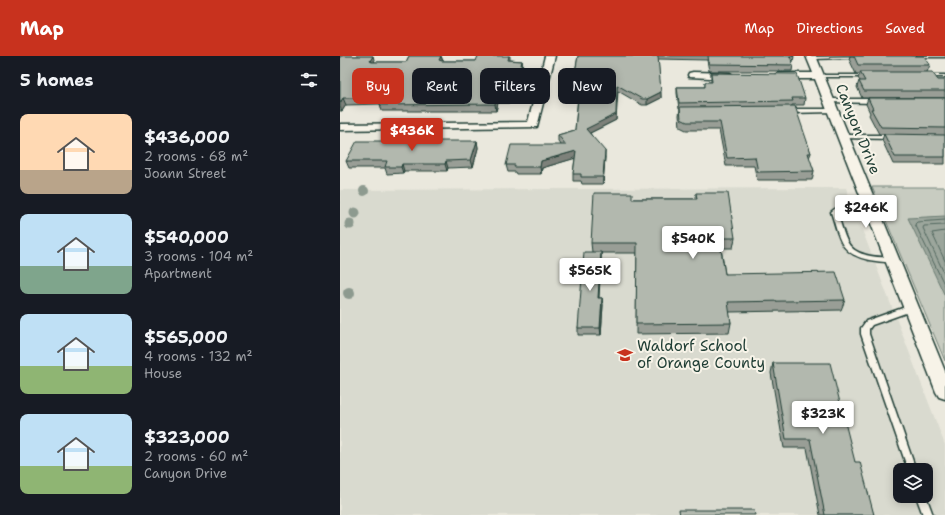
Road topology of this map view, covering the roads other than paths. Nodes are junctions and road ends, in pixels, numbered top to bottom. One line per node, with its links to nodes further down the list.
1 (550, 56): 17 (street)
2 (877, 56): 3 (lane); 6 (lane)
3 (885, 56)
4 (908, 56): 5 (lane)
5 (945, 56)
6 (811, 57): 10 (street, Canyon Drive)
7 (693, 75): 8 (street)
8 (740, 76)
9 (764, 76): 10 (street)
10 (819, 76): 11 (lane); 15 (street, Canyon Drive)
11 (874, 76)
12 (921, 76): 13 (lane)
13 (945, 76)
14 (883, 101): 15 (lane)
15 (831, 106): 16 (lane); 18 (street, Canyon Drive)
16 (780, 111)
17 (340, 127)
18 (844, 137): 19 (lane); 20 (street, Canyon Drive)
19 (898, 138)
20 (870, 204): 21 (street, Canyon Drive); 21 (lane)
21 (892, 260): 22 (street, Canyon Drive)
22 (911, 308): 23 (street, Canyon Drive); 24 (lane)
23 (945, 392)
24 (910, 463)
25 (924, 503): 26 (lane)
26 (928, 515)

